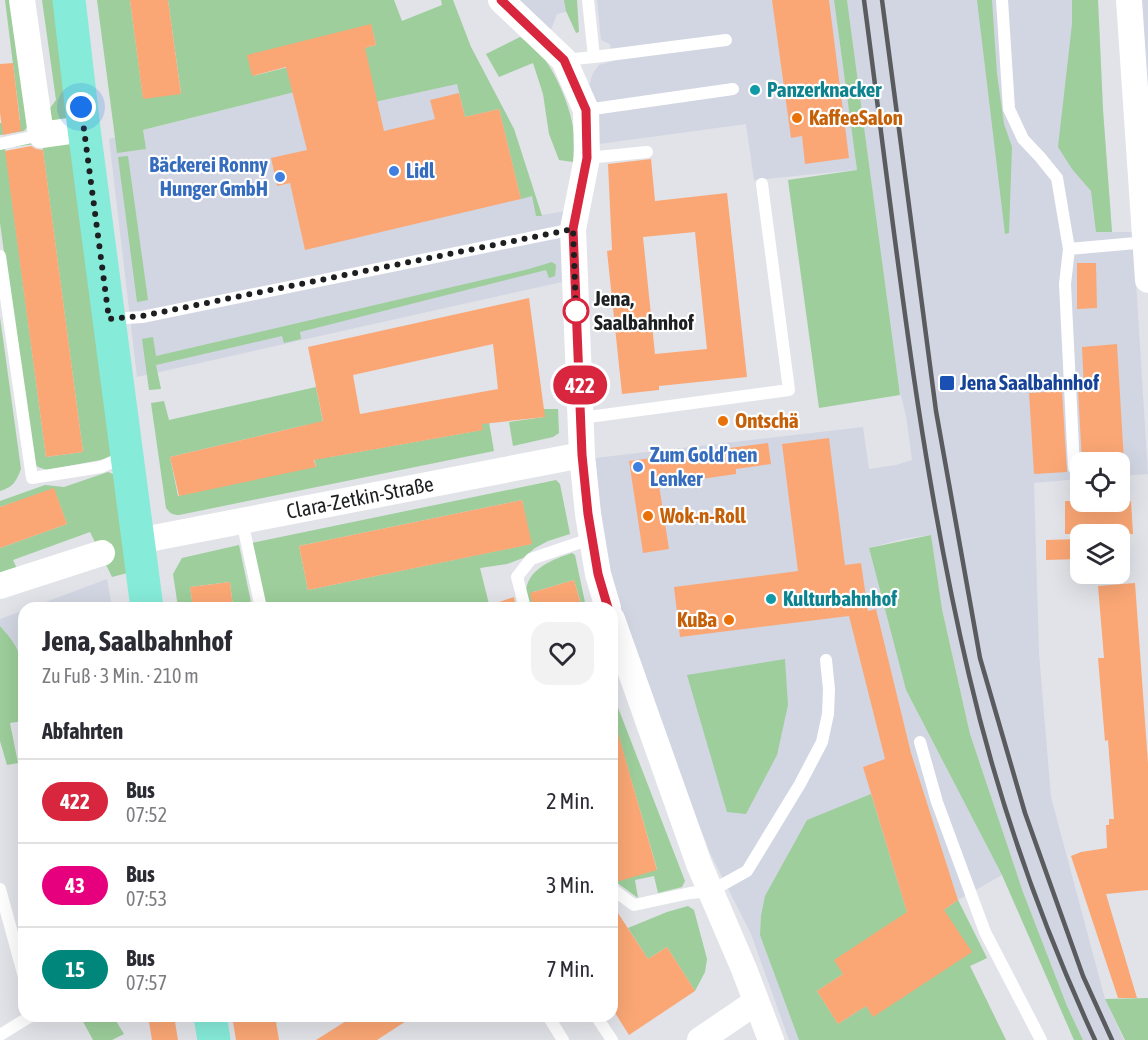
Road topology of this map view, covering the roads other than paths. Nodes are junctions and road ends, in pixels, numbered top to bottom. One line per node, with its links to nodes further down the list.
1 (22, 0): 13 (street)
2 (69, 0): 12 (main road)
3 (501, 0): 9 (street)
4 (588, 0): 8 (lane)
5 (1002, 0): 20 (lane)
6 (1129, 0): 19 (street)
7 (726, 40): 8 (lane)
8 (594, 57): 9 (lane)
9 (564, 60): 11 (street)
10 (733, 89): 11 (lane)
11 (586, 110): 16 (street)
12 (84, 129): 13 (street); 23 (main road)
13 (41, 135): 14 (lane)
14 (0, 144)
15 (646, 152): 16 (lane)
16 (587, 158): 18 (street)
17 (762, 184): 24 (lane)
18 (573, 229): 23 (lane); 24 (street)
19 (1147, 242): 20 (lane); 22 (street)
20 (1069, 249): 25 (lane)
21 (0, 256): 26 (lane)
22 (1148, 280)
23 (109, 319): 26 (main road)
24 (581, 418): 27 (street)
25 (1073, 452)
26 (127, 455): 30 (main road)
27 (582, 455): 28 (street, Clara-Zetkin-Straße); 29 (street)
28 (242, 521): 30 (street, Clara-Zetkin-Straße); 34 (lane)
29 (592, 538): 35 (lane); 36 (street)
30 (138, 541): 33 (main road)
31 (102, 553): 32 (street)
32 (0, 586)
33 (146, 602)
34 (260, 602)
35 (523, 602)
36 (606, 602)
37 (618, 636): 41 (street)
38 (826, 660): 41 (lane)
39 (920, 742): 55 (lane)
40 (0, 889): 43 (lane)
41 (711, 891): 42 (lane); 44 (street)
42 (618, 893)
43 (18, 955)
44 (756, 1002): 53 (street); 54 (street)
45 (21, 1022): 49 (lane)
46 (211, 1022): 50 (main road)
47 (552, 1022): 51 (lane)
48 (600, 1022): 52 (lane)
49 (0, 1035)
50 (214, 1040)
51 (563, 1040)
52 (612, 1040)
53 (700, 1040)
54 (771, 1040)
55 (1041, 1040)

